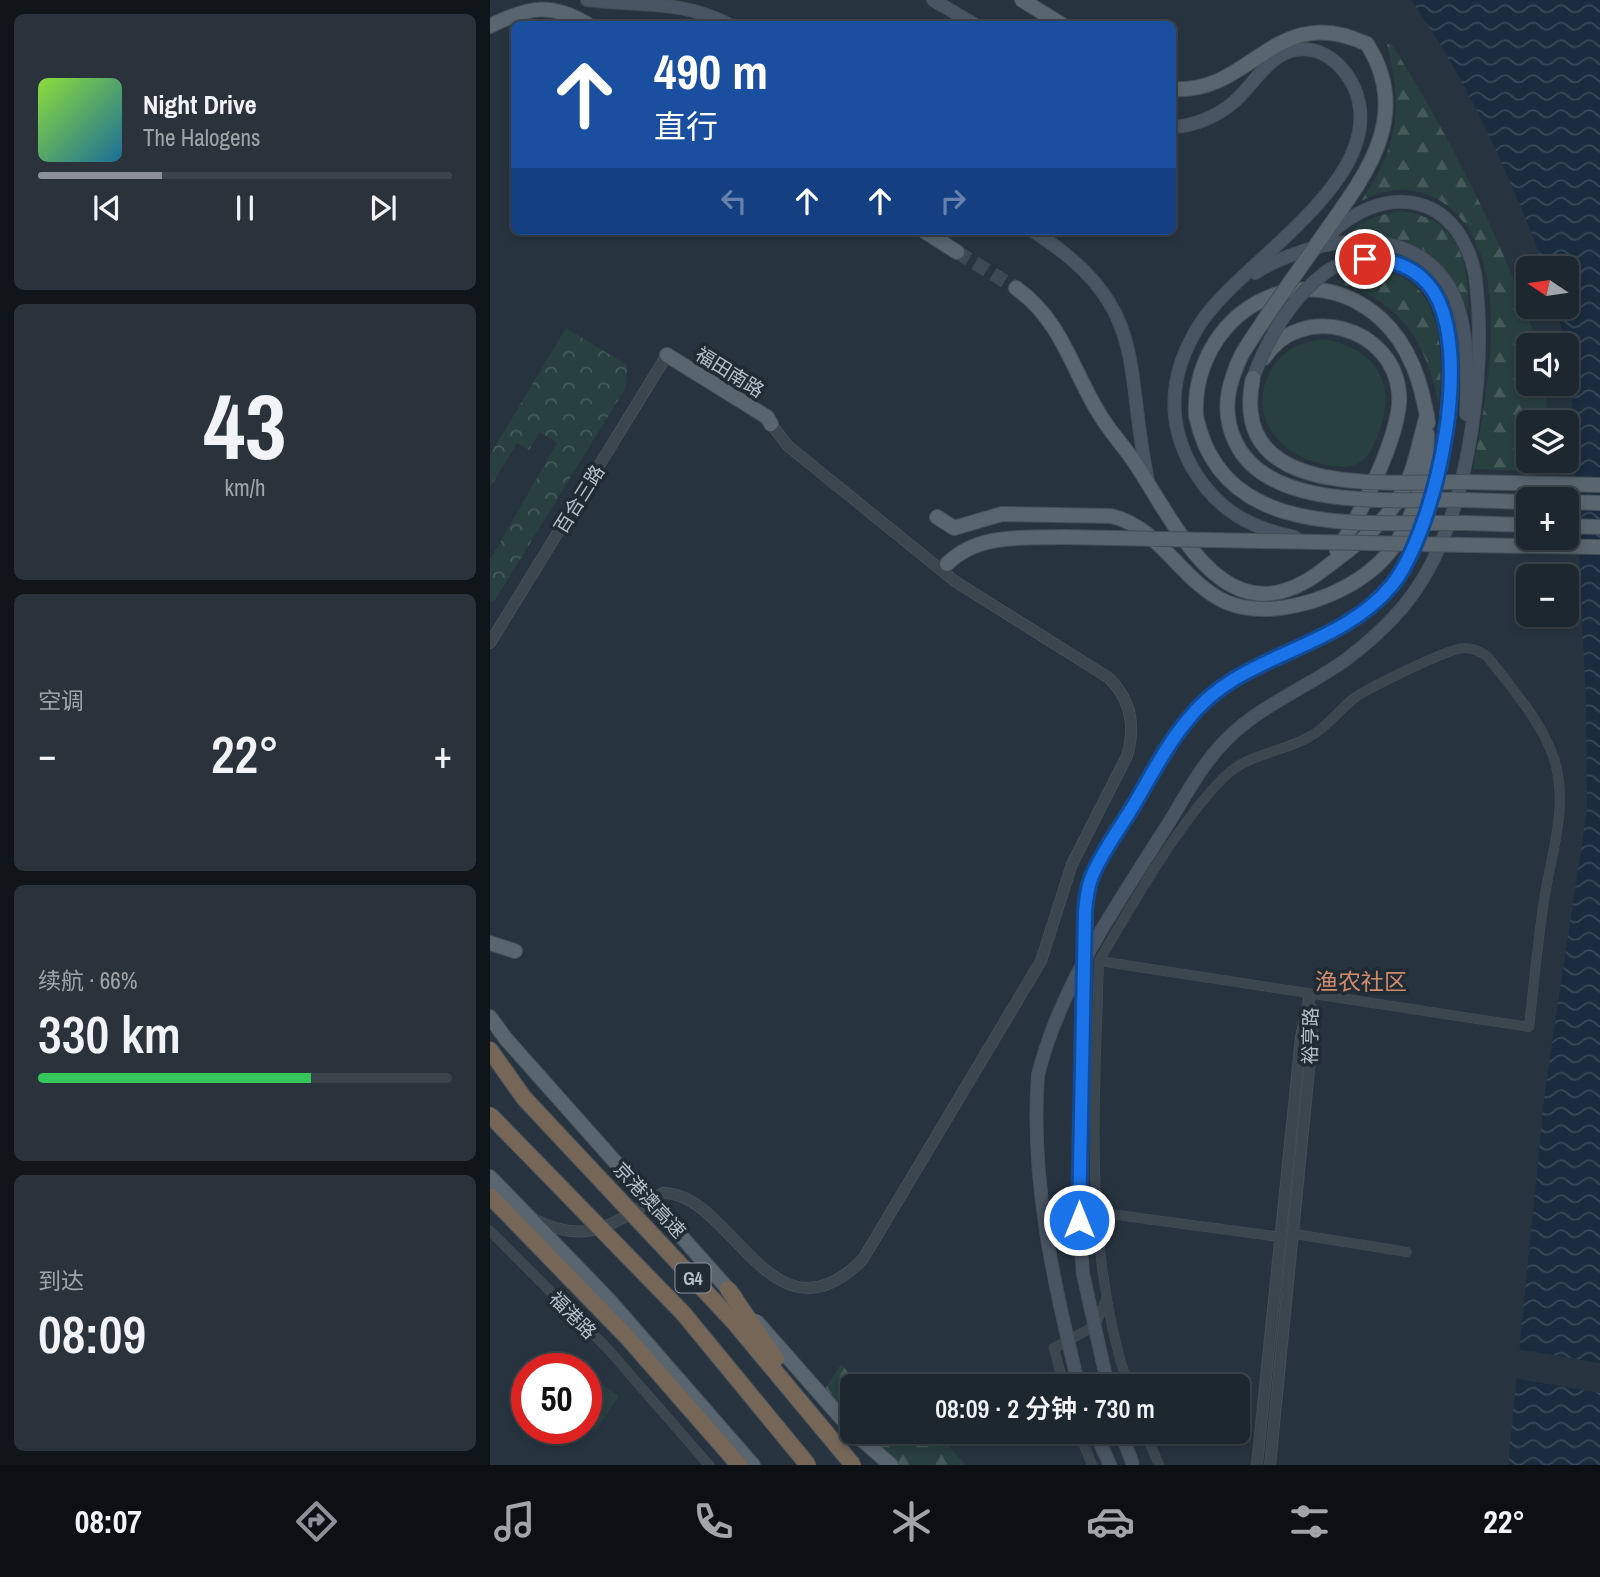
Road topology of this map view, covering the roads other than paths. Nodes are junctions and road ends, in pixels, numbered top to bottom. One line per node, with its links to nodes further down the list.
1 (587, 0): 6 (main road)
2 (933, 0): 7 (main road)
3 (1022, 0): 8 (main road)
4 (1326, 18): 16 (main road, bridge)
5 (582, 21): 9 (main road)
6 (723, 21)
7 (969, 21)
8 (1056, 21)
9 (490, 26)
10 (1262, 36): 11 (main road)
11 (1176, 89)
12 (1176, 126): 18 (main road)
13 (929, 235): 15 (main road)
14 (1038, 235): 25 (main road)
15 (957, 252)
16 (1311, 253): 23 (main road, bridge); 27 (main road, bridge)
17 (1016, 288): 25 (main road)
18 (1194, 335): 23 (main road); 34 (main road, bridge)
19 (667, 355): 22 (main road, 福田南路); 38 (street, 百合三路)
20 (1254, 378): 24 (main road, bridge); 26 (main road, bridge); 37 (main road, bridge)
21 (1427, 415): 26 (main road); 30 (main road); 31 (main road, bridge); 37 (main road)
22 (771, 424): 51 (street)
23 (1463, 466): 59 (main road, bridge)
24 (1600, 485)
25 (1151, 490): 37 (main road)
26 (1430, 501): 60 (main road, bridge)
27 (1516, 502)
28 (1579, 502): 29 (main road)
29 (1600, 503)
30 (937, 517)
31 (1516, 525)
32 (1579, 526): 33 (main road)
33 (1600, 527)
34 (1333, 544): 35 (main road, bridge); 36 (main road, bridge)
35 (1600, 547)
36 (947, 564)
37 (1311, 579)
38 (491, 639)
39 (490, 943): 40 (main road)
40 (516, 951)
41 (1099, 961): 42 (street); 42 (street); 50 (street)
42 (1310, 995): 53 (street, 裕亨路); 54 (street, 裕亨路)
43 (490, 1017): 56 (main road, bridge)
44 (490, 1050): 46 (highway)
45 (490, 1066): 46 (highway, 京港澳高速 / G4)
46 (524, 1098): 63 (highway, 京港澳高速 / G4, bridge)
47 (490, 1115): 72 (highway, G4, bridge)
48 (490, 1177): 51 (main road)
49 (490, 1196): 70 (highway)
50 (1095, 1212): 54 (street); 57 (street)
51 (530, 1217): 71 (main road)
52 (490, 1231): 69 (street, 福港路)
53 (1295, 1234): 55 (street); 80 (street, 裕亨路)
54 (1280, 1237): 79 (street, 裕亨路)
55 (1407, 1252)
56 (728, 1289): 62 (main road, bridge); 63 (highway, bridge)
57 (1105, 1297): 58 (street); 61 (street)
58 (1061, 1374)
59 (1076, 1374)
60 (1105, 1374)
61 (1125, 1374)
62 (840, 1416)
63 (830, 1435): 73 (highway, 京港澳高速 / G4, bridge)
64 (868, 1444): 74 (main road)
65 (1084, 1444): 75 (street)
66 (1100, 1444): 76 (main road)
67 (1125, 1444): 77 (main road, bridge)
68 (1150, 1444): 78 (street)
69 (709, 1465)
70 (739, 1465)
71 (753, 1465)
72 (808, 1465)
73 (853, 1465)
74 (891, 1465)
75 (1092, 1465)
76 (1110, 1465)
77 (1133, 1465)
78 (1158, 1465)
79 (1257, 1465)
80 (1270, 1465)

